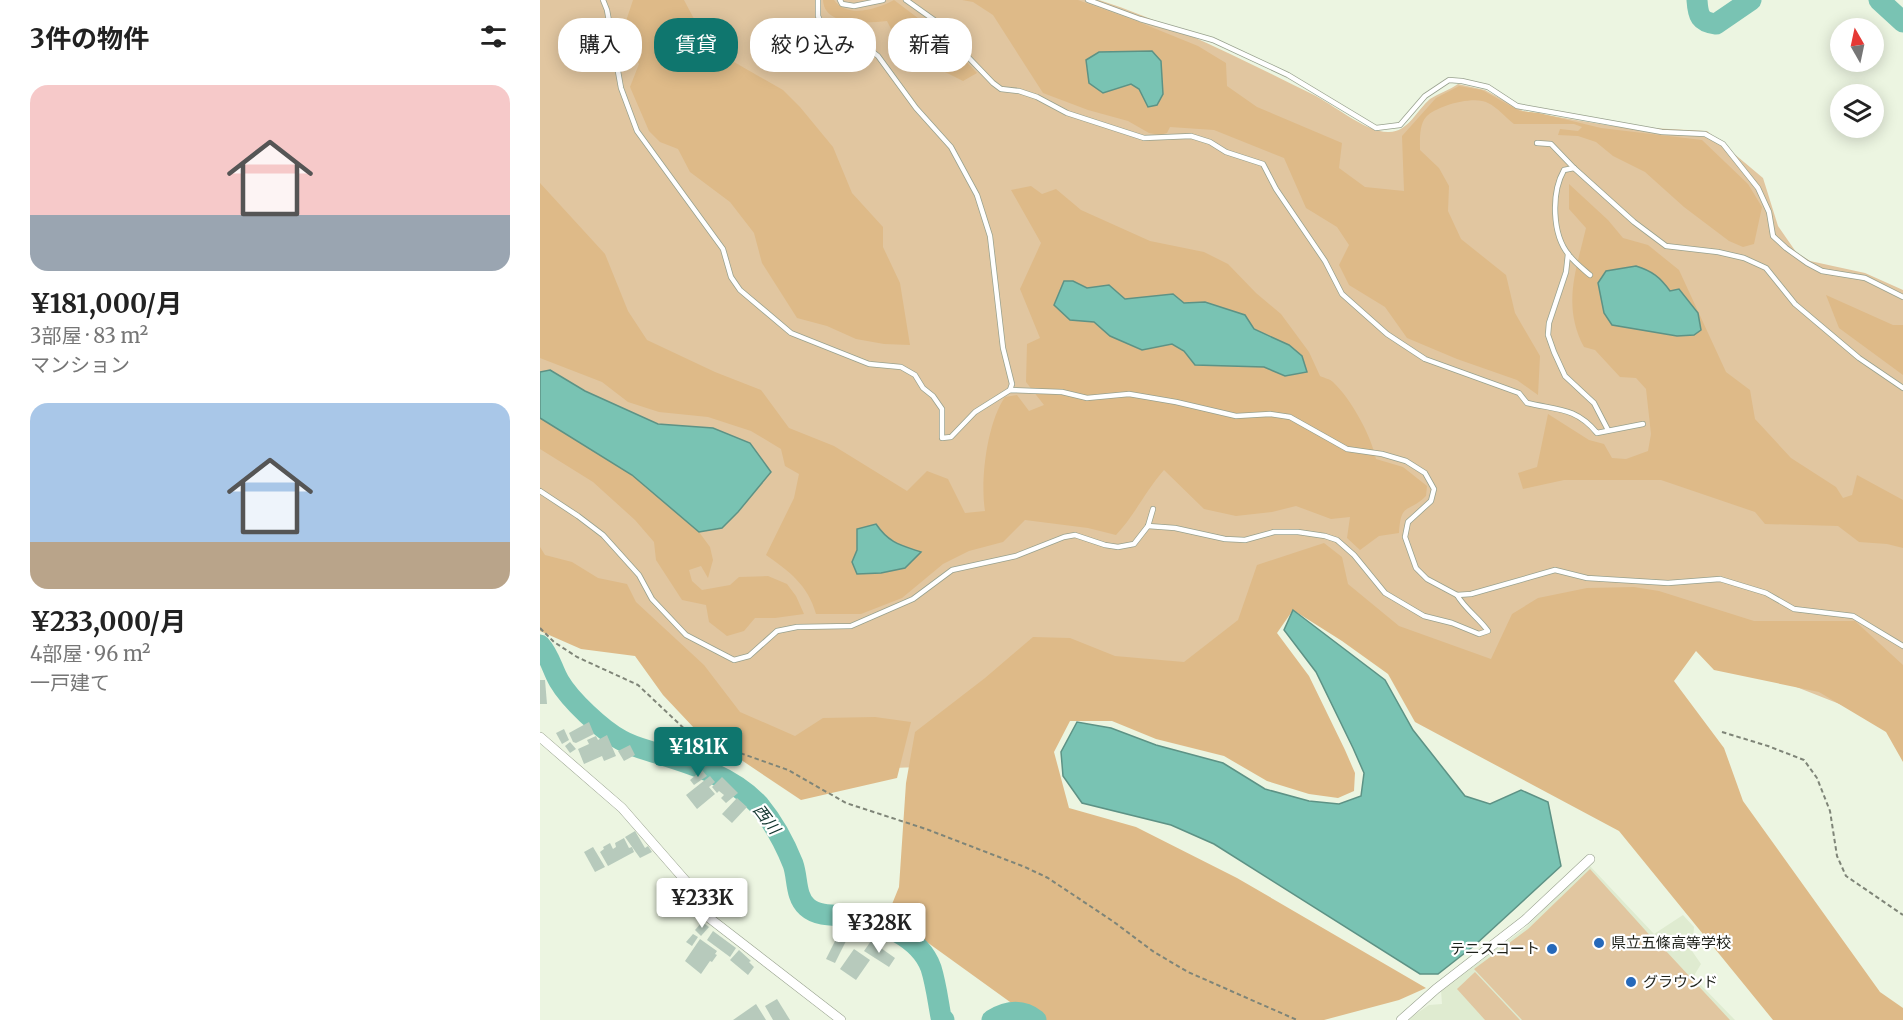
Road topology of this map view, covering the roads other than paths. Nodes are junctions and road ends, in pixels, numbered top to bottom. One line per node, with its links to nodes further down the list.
1 (603, 0): 13 (lane)
2 (818, 0): 13 (lane)
3 (840, 0): 4 (lane)
4 (883, 0)
5 (906, 0): 15 (lane)
6 (1088, 0): 11 (lane)
7 (1537, 143): 8 (lane)
8 (1574, 168): 9 (lane); 12 (lane)
9 (1568, 254): 10 (lane); 15 (lane)
10 (1590, 275)
11 (1903, 297)
12 (1903, 388)
13 (1010, 390): 19 (lane)
14 (1643, 424): 15 (lane)
15 (1608, 429)
16 (540, 491): 18 (lane)
17 (1153, 509): 18 (lane)
18 (1148, 526): 19 (lane)
19 (1457, 596): 20 (lane)
20 (1903, 646)
21 (540, 737): 23 (street)
22 (1590, 859): 24 (street)
23 (841, 1020)
24 (1401, 1020)

